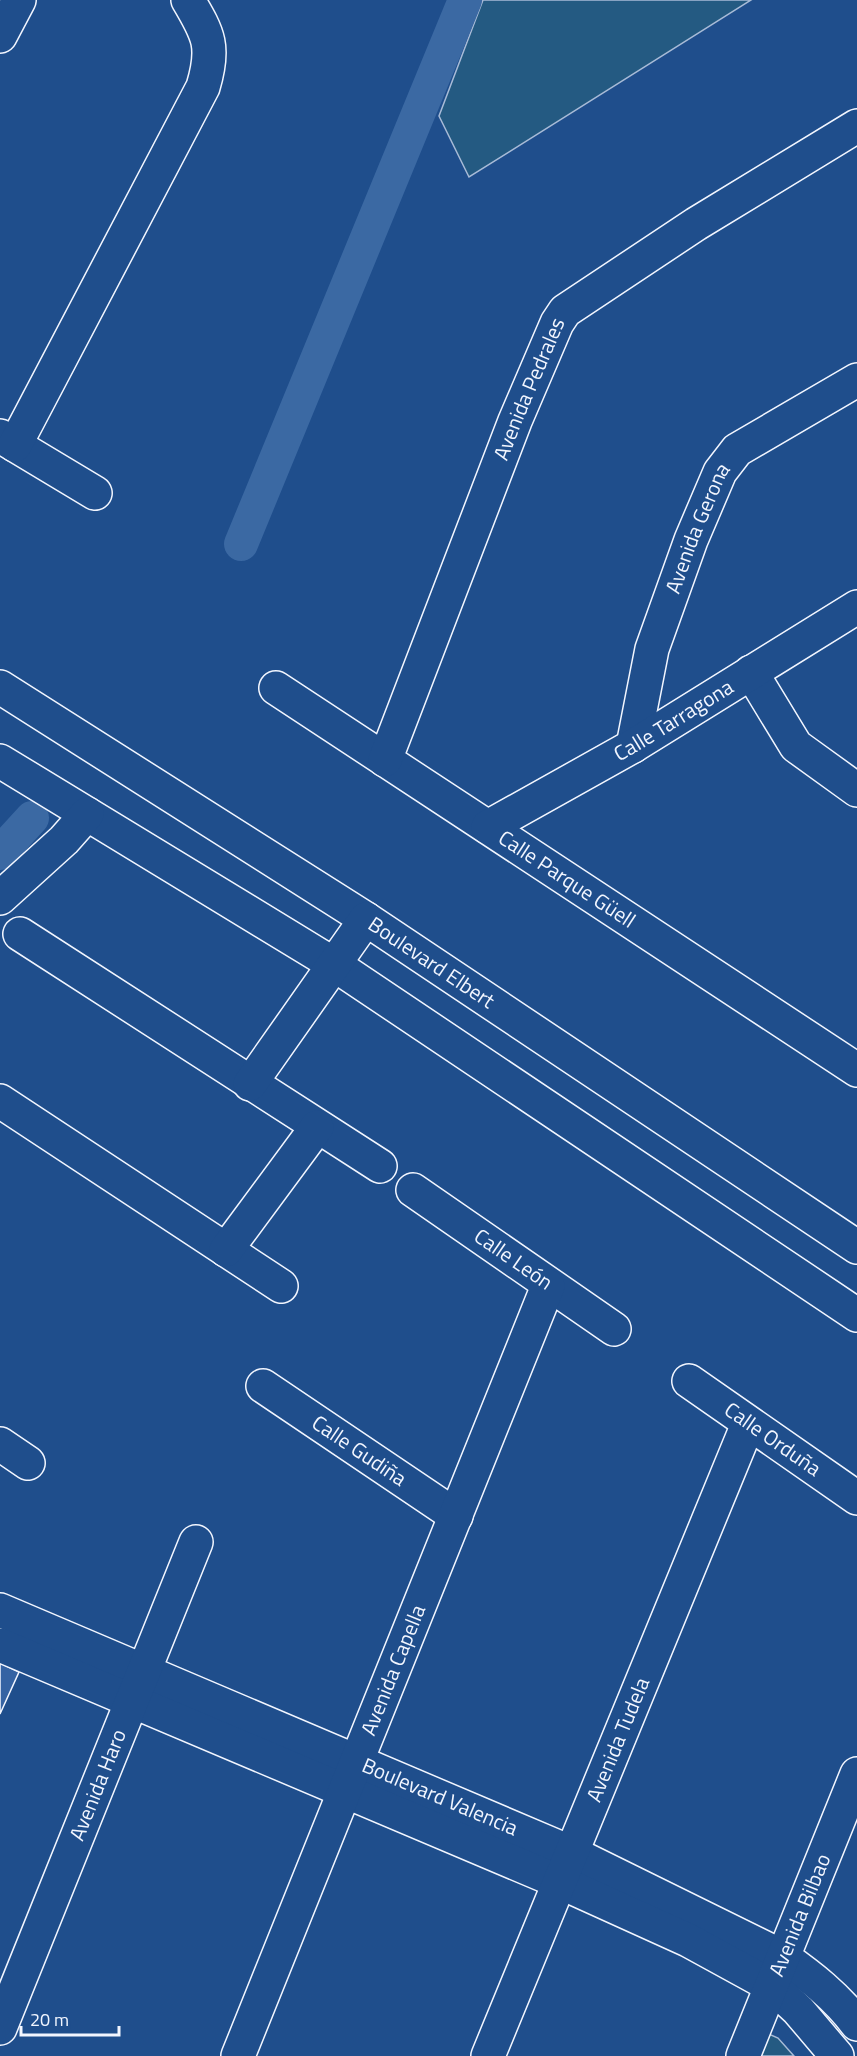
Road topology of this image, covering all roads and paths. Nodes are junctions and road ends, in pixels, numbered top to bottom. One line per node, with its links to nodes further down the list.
1 (19, 0): 3 (street)
2 (188, 0): 6 (street)
3 (0, 36)
4 (857, 126): 13 (street, Avenida Pedrales)
5 (857, 380): 12 (street, Avenida Gerona)
6 (8, 441): 7 (street)
7 (95, 493)
8 (857, 607): 9 (street, Calle Tarragona)
9 (751, 672): 12 (street, Calle Tarragona); 15 (street)
10 (0, 687): 19 (street, Boulevard Elbert)
11 (276, 688): 13 (street, Calle Parque Güell)
12 (633, 746): 17 (street, Calle Tarragona)
13 (385, 760): 17 (street, Calle Parque Güell)
14 (0, 761): 16 (street)
15 (857, 790)
16 (87, 814): 18 (street); 21 (street)
17 (488, 827): 22 (street, Calle Parque Güell)
18 (0, 898)
19 (366, 919): 21 (street); 28 (street, Boulevard Elbert)
20 (20, 934): 23 (street)
21 (335, 965): 23 (street); 32 (street)
22 (857, 1070)
23 (250, 1084): 25 (street)
24 (0, 1101): 29 (street)
25 (317, 1126): 26 (street); 29 (street)
26 (380, 1166)
27 (413, 1190): 31 (street, Calle León)
28 (857, 1247)
29 (226, 1250): 30 (street)
30 (281, 1286)
31 (548, 1286): 33 (street, Calle León); 40 (street, Avenida Capella)
32 (857, 1315)
33 (614, 1329)
34 (689, 1381): 36 (street, Calle Orduña)
35 (263, 1386): 40 (street, Calle Gudiña)
36 (748, 1424): 39 (street, Calle Orduña); 48 (street, Avenida Tudela)
37 (0, 1444): 38 (street)
38 (28, 1463)
39 (857, 1498)
40 (456, 1516): 47 (street, Avenida Capella)
41 (196, 1542): 44 (street, Avenida Haro)
42 (0, 1610): 44 (street, Boulevard Valencia)
43 (0, 1645): 45 (street, Boulevard Valencia)
44 (144, 1671): 45 (street, Avenida Haro); 47 (street, Boulevard Valencia)
45 (132, 1701): 47 (street, Boulevard Valencia); 51 (street, Avenida Haro)
46 (857, 1774): 49 (street, Avenida Bilbao)
47 (351, 1776): 48 (street, Boulevard Valencia); 52 (street, Avenida Capella)
48 (566, 1867): 49 (street, Boulevard Valencia); 53 (street, Avenida Tudela)
49 (777, 1972): 50 (street, Boulevard Valencia); 54 (street, Avenida Bilbao); 55 (street, Boulevard Valencia)
50 (857, 2024)
51 (0, 2028)
52 (238, 2056)
53 (488, 2056)
54 (743, 2056)
55 (837, 2056)

